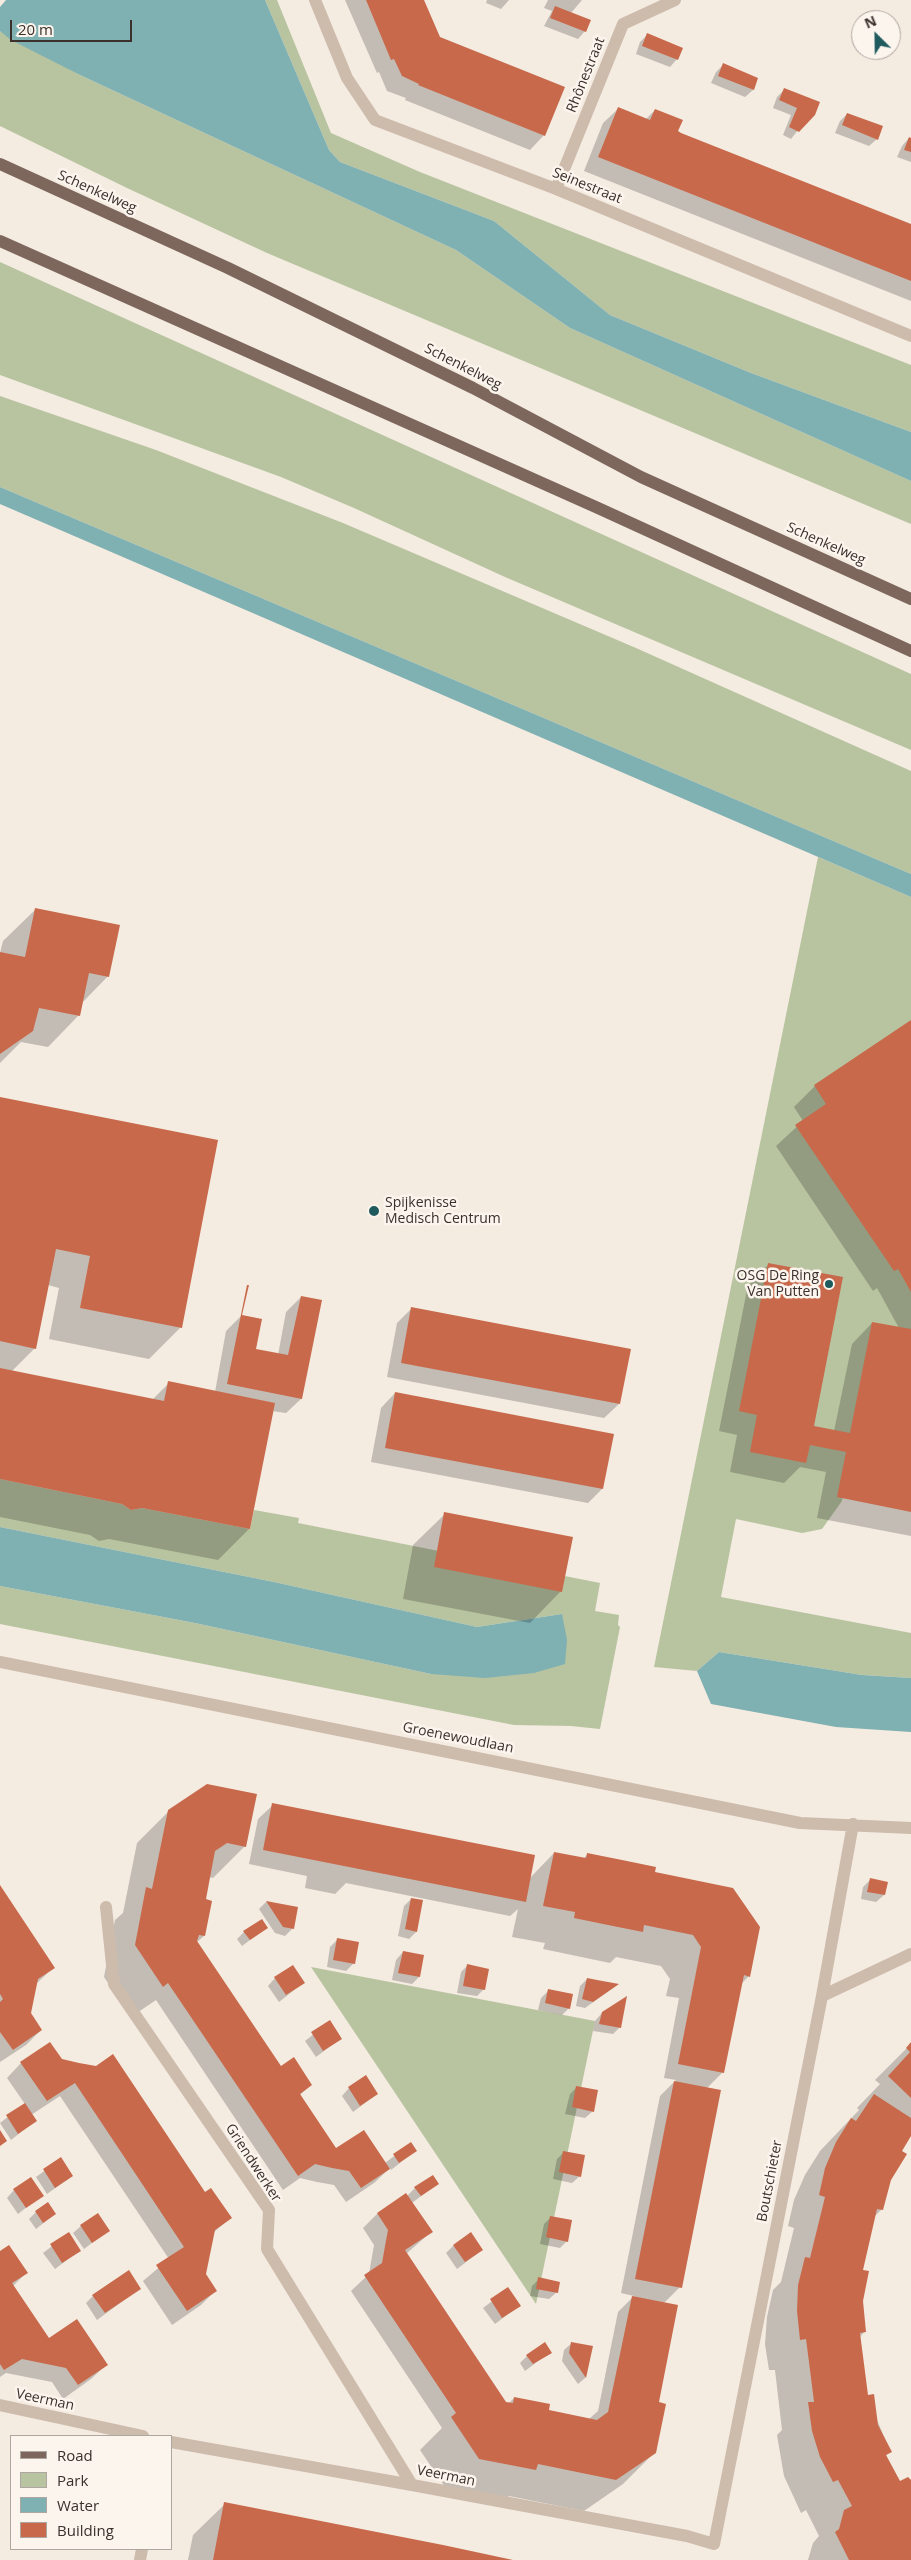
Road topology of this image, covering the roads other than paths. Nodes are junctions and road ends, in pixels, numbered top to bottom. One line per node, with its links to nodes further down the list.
1 (315, 0): 4 (street, Seinestraat)
2 (675, 0): 4 (street, Rhônestraat)
3 (0, 164): 7 (main road, Schenkelweg)
4 (556, 189): 6 (street, Seinestraat)
5 (0, 241): 8 (main road)
6 (911, 336)
7 (911, 599)
8 (911, 651)
9 (0, 1662): 10 (street, Groenewoudlaan)
10 (853, 1824): 11 (street, Groenewoudlaan); 14 (street, Boutschieter)
11 (911, 1828)
12 (106, 1907): 18 (street, Griendwerker)
13 (911, 1954): 14 (street)
14 (822, 1996): 19 (street, Boutschieter)
15 (0, 2405): 16 (street, Veerman)
16 (138, 2435)
17 (172, 2442): 18 (street, Veerman)
18 (412, 2485): 19 (street, Veerman)
19 (714, 2544)

